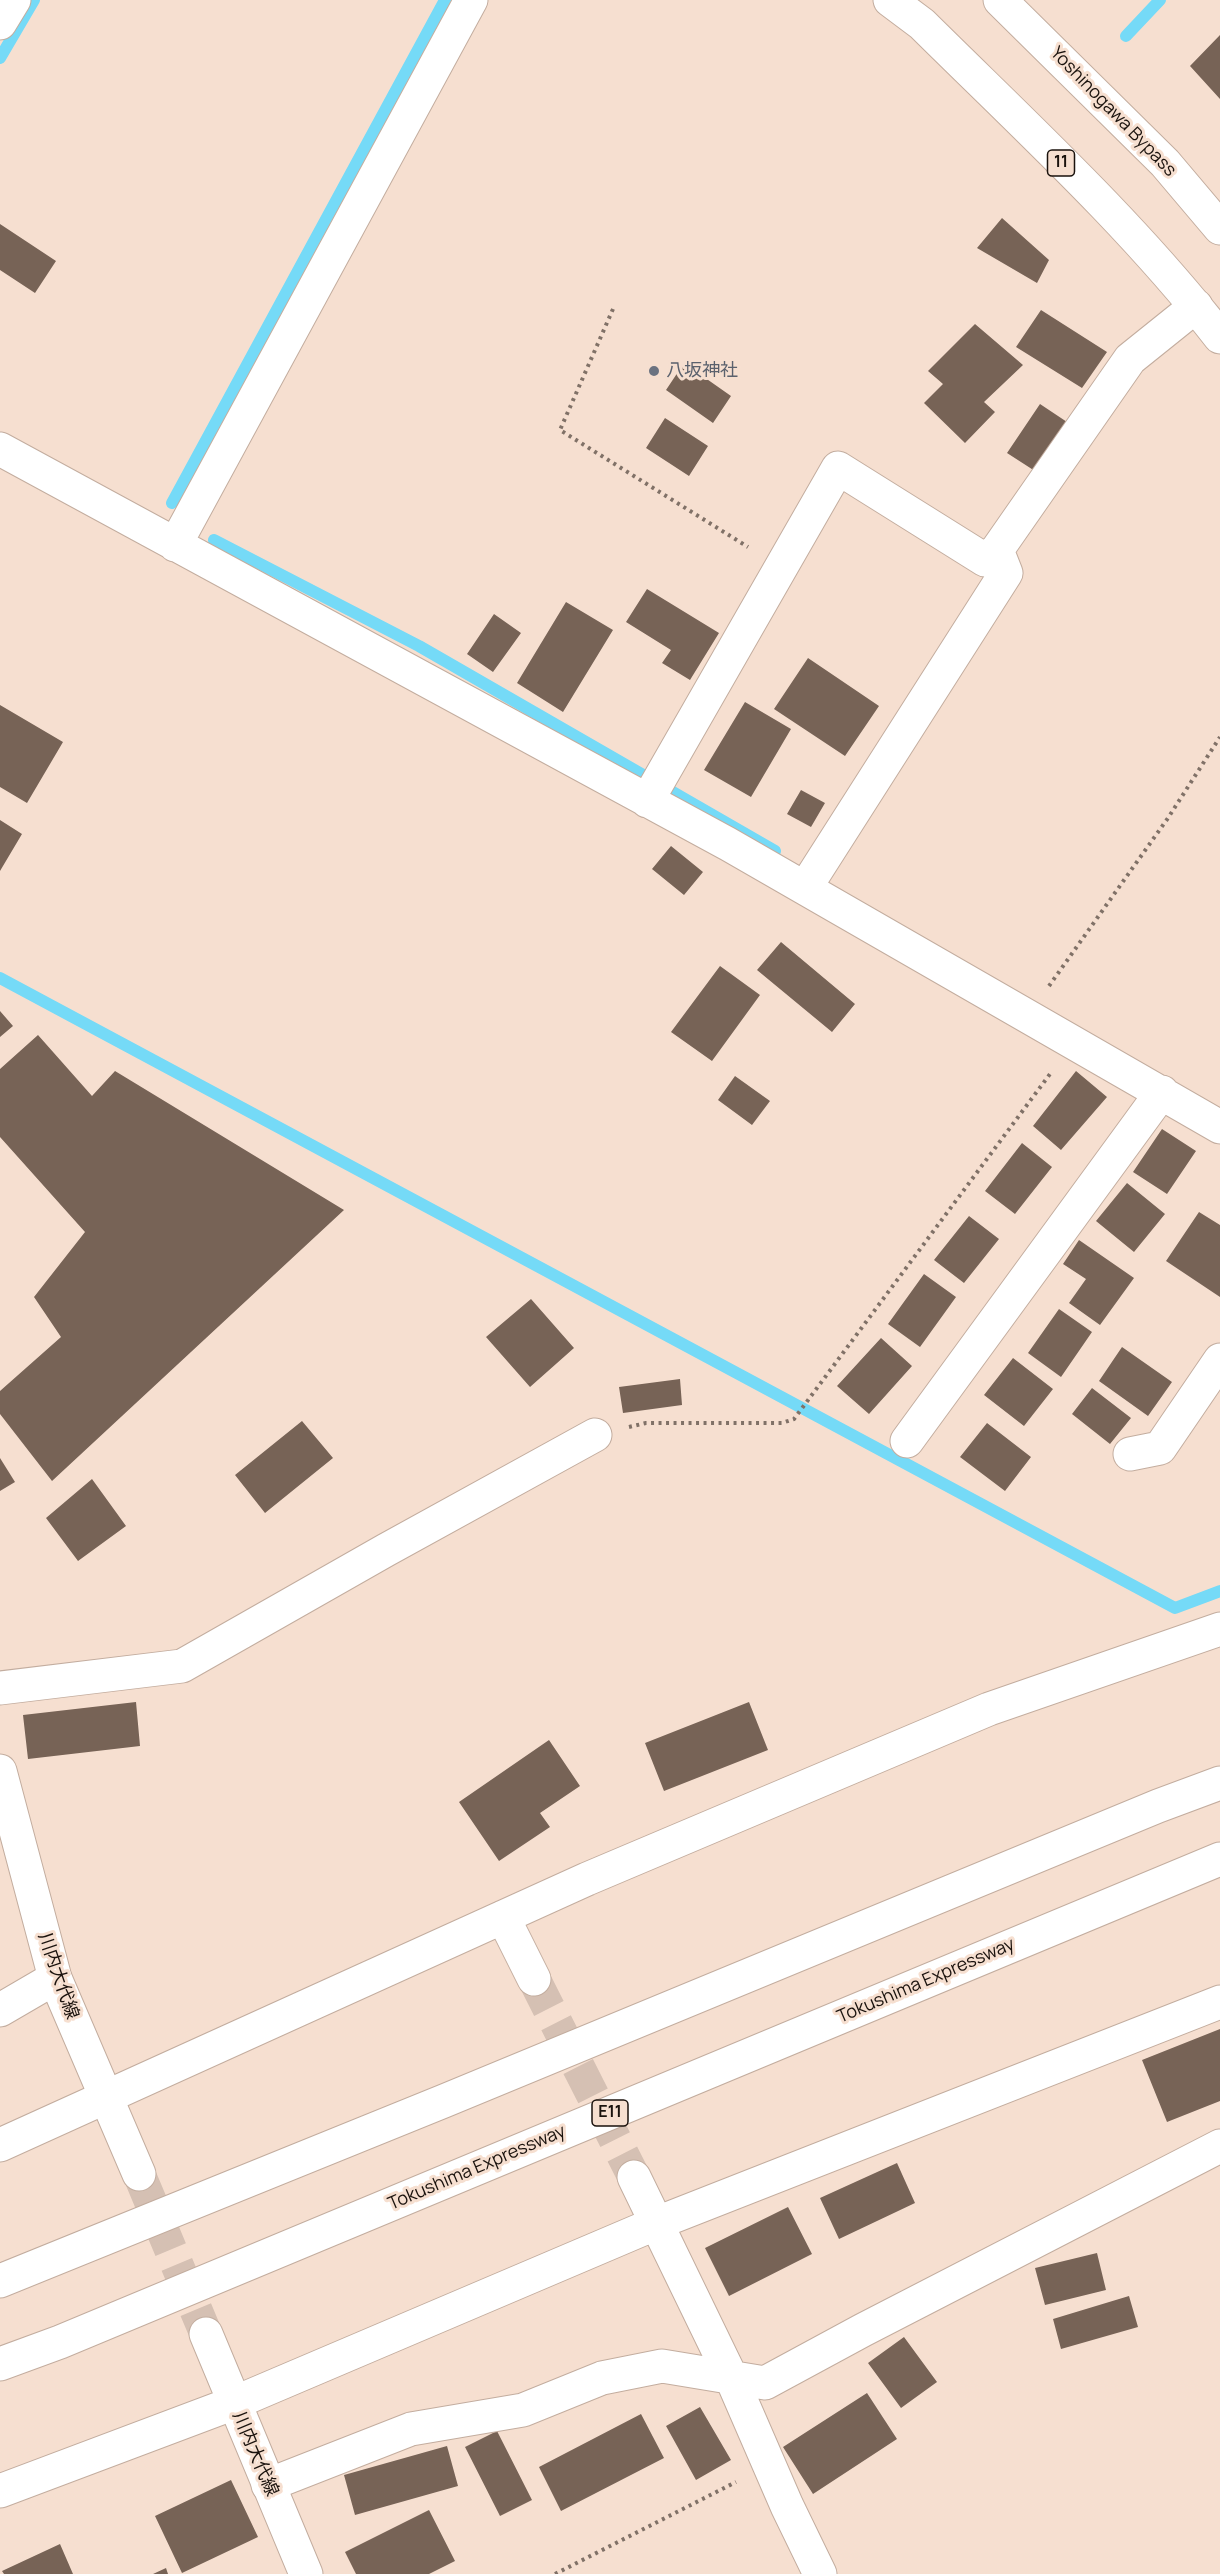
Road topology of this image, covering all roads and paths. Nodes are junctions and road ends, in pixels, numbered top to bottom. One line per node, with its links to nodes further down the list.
1 (471, 0): 9 (main road)
2 (890, 0): 5 (main road, 11)
3 (1000, 0): 4 (main road, Yoshinogawa Bypass)
4 (1220, 228)
5 (1196, 306): 7 (main road, 11); 10 (main road)
6 (613, 309): 11 (path)
7 (1220, 337)
8 (0, 449): 9 (main road)
9 (176, 545): 13 (main road)
10 (997, 550): 11 (main road); 14 (main road)
11 (781, 568): 13 (main road)
12 (1220, 737): 15 (path)
13 (647, 801): 14 (main road)
14 (805, 888): 15 (main road)
15 (1028, 1016): 16 (main road)
16 (1074, 1042): 17 (main road); 20 (path)
17 (1162, 1092): 18 (main road); 21 (main road)
18 (1220, 1127)
19 (1220, 1360): 22 (main road)
20 (595, 1435): 24 (main road)
21 (907, 1441)
22 (1130, 1454)
23 (1220, 1629): 28 (main road)
24 (0, 1688)
25 (0, 1771): 29 (main road, 川内大代線)
26 (1220, 1783): 39 (main road)
27 (1220, 1859): 41 (main road, Tokushima Expressway / E11)
28 (503, 1917): 30 (main road); 33 (main road)
29 (55, 1978): 32 (main road); 33 (main road, 川内大代線)
30 (534, 1979)
31 (1220, 2002): 38 (main road)
32 (0, 2010)
33 (105, 2098): 34 (main road); 36 (main road, 川内大代線)
34 (0, 2145)
35 (1220, 2146): 42 (main road)
36 (139, 2174)
37 (634, 2177): 38 (main road)
38 (657, 2223): 42 (main road); 43 (main road)
39 (0, 2281)
40 (206, 2334): 43 (main road, 川内大代線)
41 (0, 2364)
42 (731, 2377): 44 (main road); 45 (main road)
43 (234, 2403): 45 (main road, 川内大代線); 46 (main road)
44 (770, 2466): 48 (path); 49 (main road)
45 (268, 2485): 47 (main road, 川内大代線)
46 (0, 2491)
47 (306, 2574)
48 (555, 2574)
49 (820, 2574)

